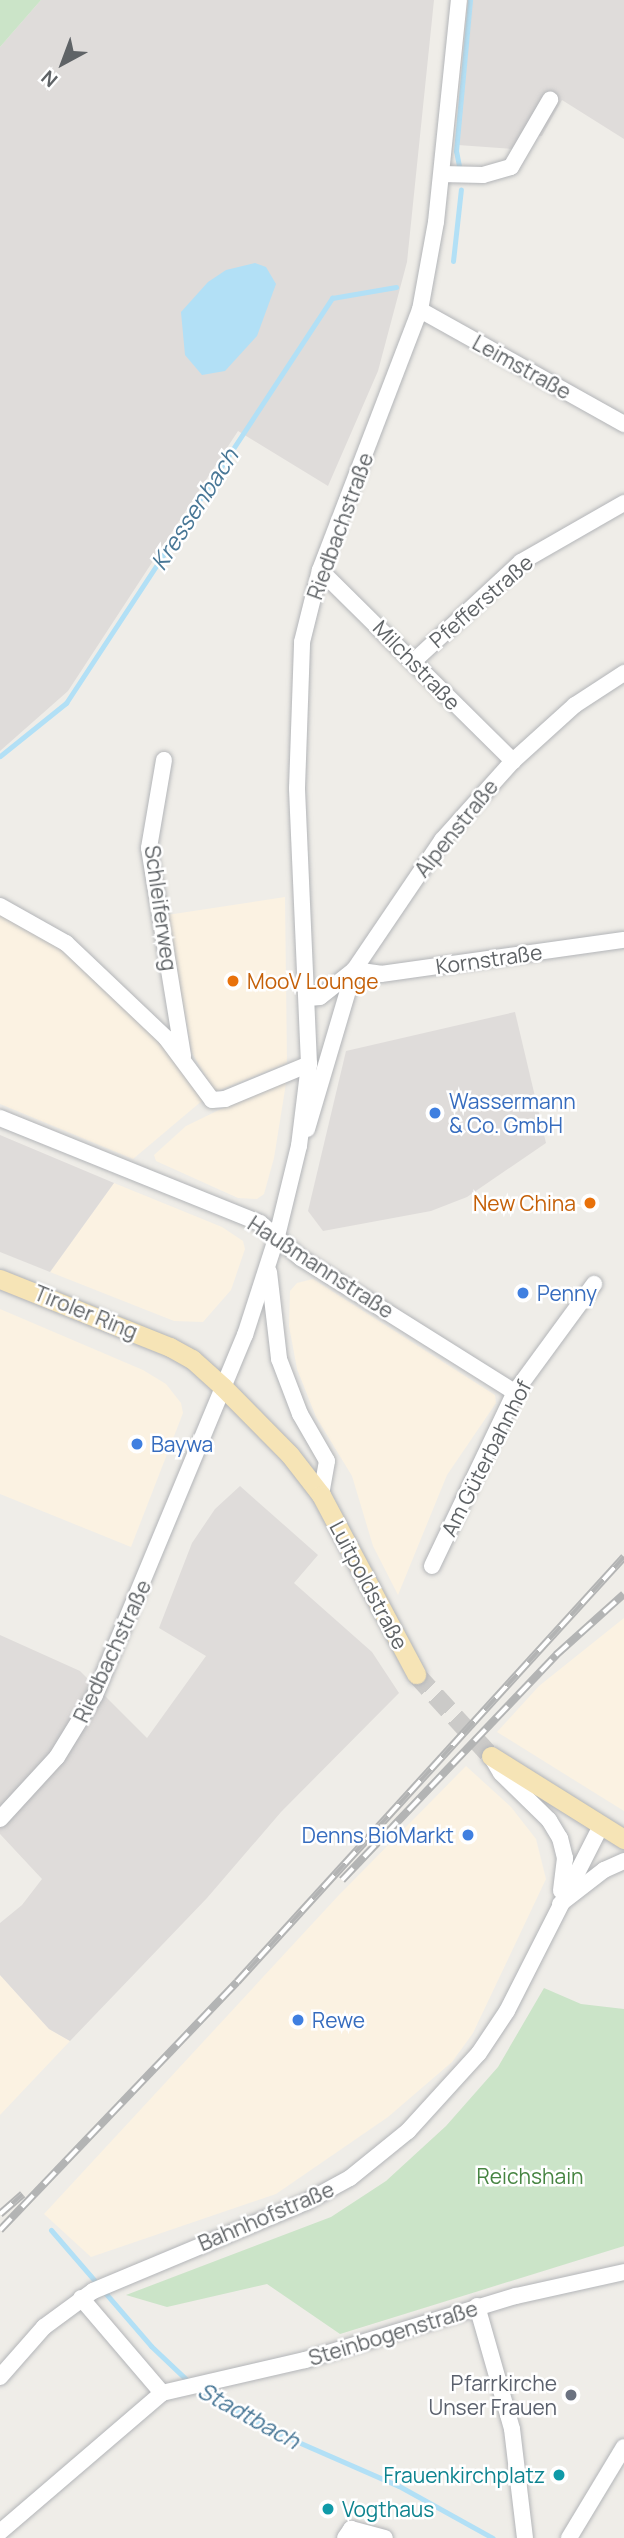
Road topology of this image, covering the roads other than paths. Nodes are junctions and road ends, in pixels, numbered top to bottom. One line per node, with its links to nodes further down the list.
1 (459, 0): 3 (street, Riedbachstraße)
2 (550, 100): 3 (street)
3 (442, 174): 4 (street, Riedbachstraße)
4 (420, 310): 5 (street, Leimstraße); 7 (street, Riedbachstraße)
5 (624, 424)
6 (624, 503): 8 (street, Pfefferstraße)
7 (320, 570): 8 (street, Milchstraße); 15 (street, Riedbachstraße)
8 (414, 661): 11 (street, Milchstraße)
9 (624, 673): 11 (street, Alpenstraße)
10 (164, 760): 16 (street, Schleiferweg)
11 (513, 761): 14 (street, Alpenstraße)
12 (0, 906): 16 (street, Schleiferweg)
13 (624, 940): 14 (street, Kornstraße)
14 (354, 970): 15 (street, Alpenstraße); 19 (street, Riedbachstraße)
15 (309, 998): 17 (street, Riedbachstraße)
16 (183, 1056): 17 (street, Schleiferweg)
17 (309, 1064): 19 (street, Riedbachstraße)
18 (0, 1118): 20 (street, Haußmannstraße)
19 (299, 1146): 20 (street, Riedbachstraße)
20 (277, 1236): 21 (street, Riedbachstraße); 25 (street, Haußmannstraße)
21 (269, 1263): 24 (street, Riedbachstraße); 26 (street)
22 (0, 1279): 24 (main road, Tiroler Ring)
23 (594, 1284): 25 (street, Am Güterbahnhof)
24 (223, 1387): 26 (main road, Luitpoldstraße); 30 (street, Riedbachstraße)
25 (515, 1392): 27 (street, Am Güterbahnhof)
26 (321, 1495): 28 (main road, Luitpoldstraße)
27 (432, 1566)
28 (416, 1674)
29 (491, 1756): 31 (main road); 34 (street)
30 (0, 1819)
31 (601, 1826): 32 (main road); 34 (street, Bahnhofstraße)
32 (624, 1839)
33 (624, 1861): 34 (street, Bahnhofstraße)
34 (560, 1904): 36 (street, Bahnhofstraße)
35 (624, 2272): 37 (street, Steinbogenstraße)
36 (87, 2295): 38 (street, Bahnhofstraße); 39 (street)
37 (477, 2306): 39 (street, Steinbogenstraße); 45 (street)
38 (0, 2377)
39 (162, 2393): 42 (street)
40 (624, 2447): 41 (street)
41 (618, 2471): 46 (street)
42 (0, 2532)
43 (345, 2538): 44 (street)
44 (385, 2538)
45 (525, 2538)
46 (569, 2538)

